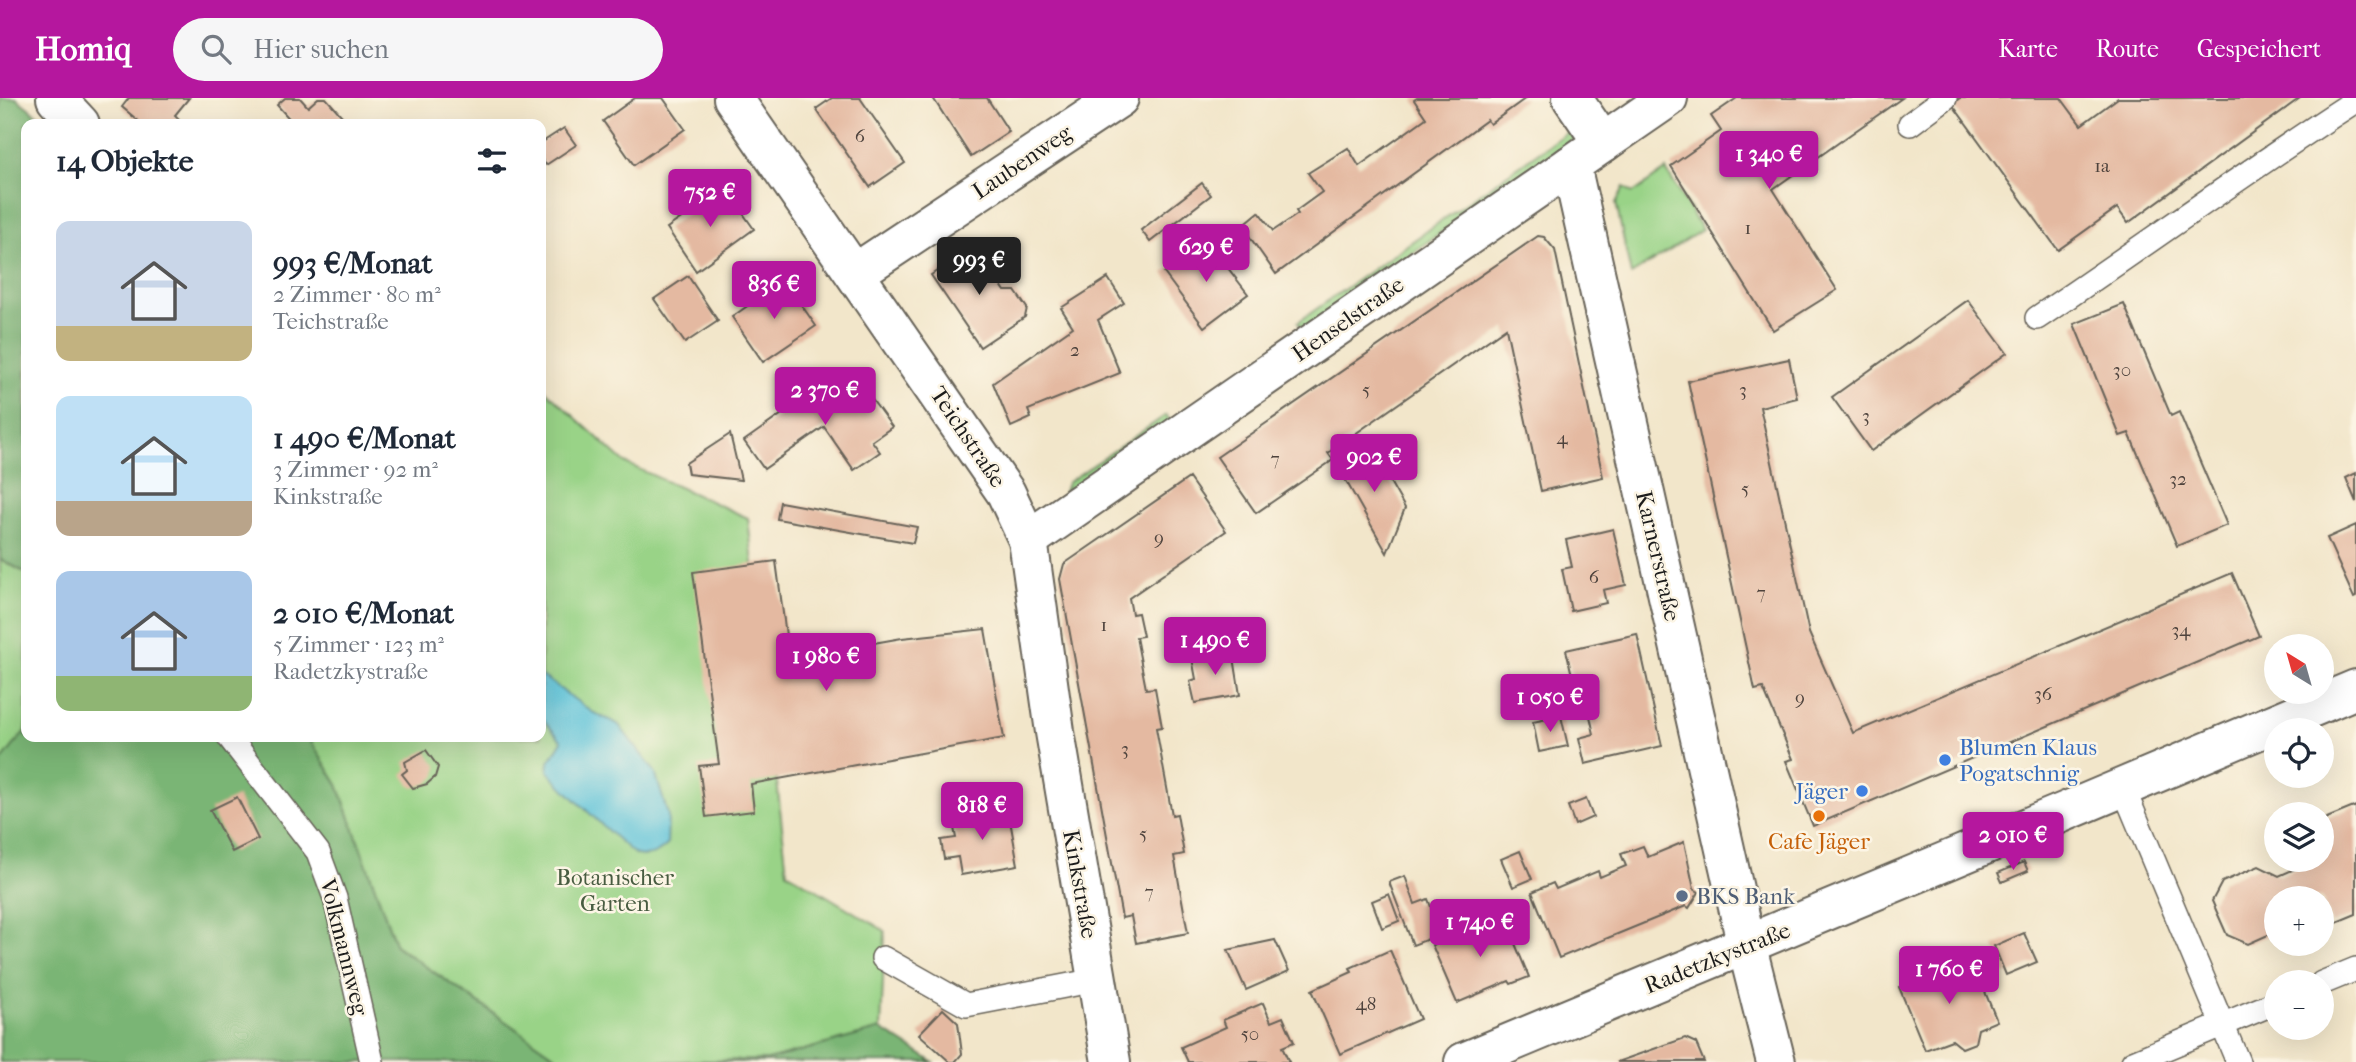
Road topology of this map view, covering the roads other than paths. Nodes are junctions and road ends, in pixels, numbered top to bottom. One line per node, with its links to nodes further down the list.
1 (56, 98): 8 (street)
2 (733, 98): 12 (street, Teichstraße)
3 (1119, 98): 12 (street, Laubenweg)
4 (1572, 98): 10 (street)
5 (1668, 98): 10 (street, Henselstraße)
6 (1945, 98): 9 (lane)
7 (2355, 98): 13 (lane)
8 (75, 119)
9 (1910, 124)
10 (1603, 143): 11 (street, Henselstraße)
11 (1571, 166): 14 (street, Henselstraße); 18 (street, Karnerstraße)
12 (856, 273): 14 (street, Teichstraße)
13 (2037, 318)
14 (1028, 540): 22 (street, Kinkstraße)
15 (2354, 694): 17 (street, Radetzkystraße)
16 (233, 742): 25 (lane, Volkmannweg)
17 (2122, 785): 18 (street, Radetzkystraße); 24 (lane)
18 (1746, 947): 27 (street, Radetzkystraße); 28 (street, Karnerstraße)
19 (883, 958): 22 (lane)
20 (2356, 969): 21 (lane)
21 (2334, 978)
22 (1096, 980): 26 (street, Kinkstraße)
23 (2264, 1008): 24 (lane)
24 (2223, 1025): 29 (lane); 30 (lane)
25 (372, 1062)
26 (1111, 1062)
27 (1464, 1062)
28 (1776, 1062)
29 (2133, 1062)
30 (2238, 1062)

